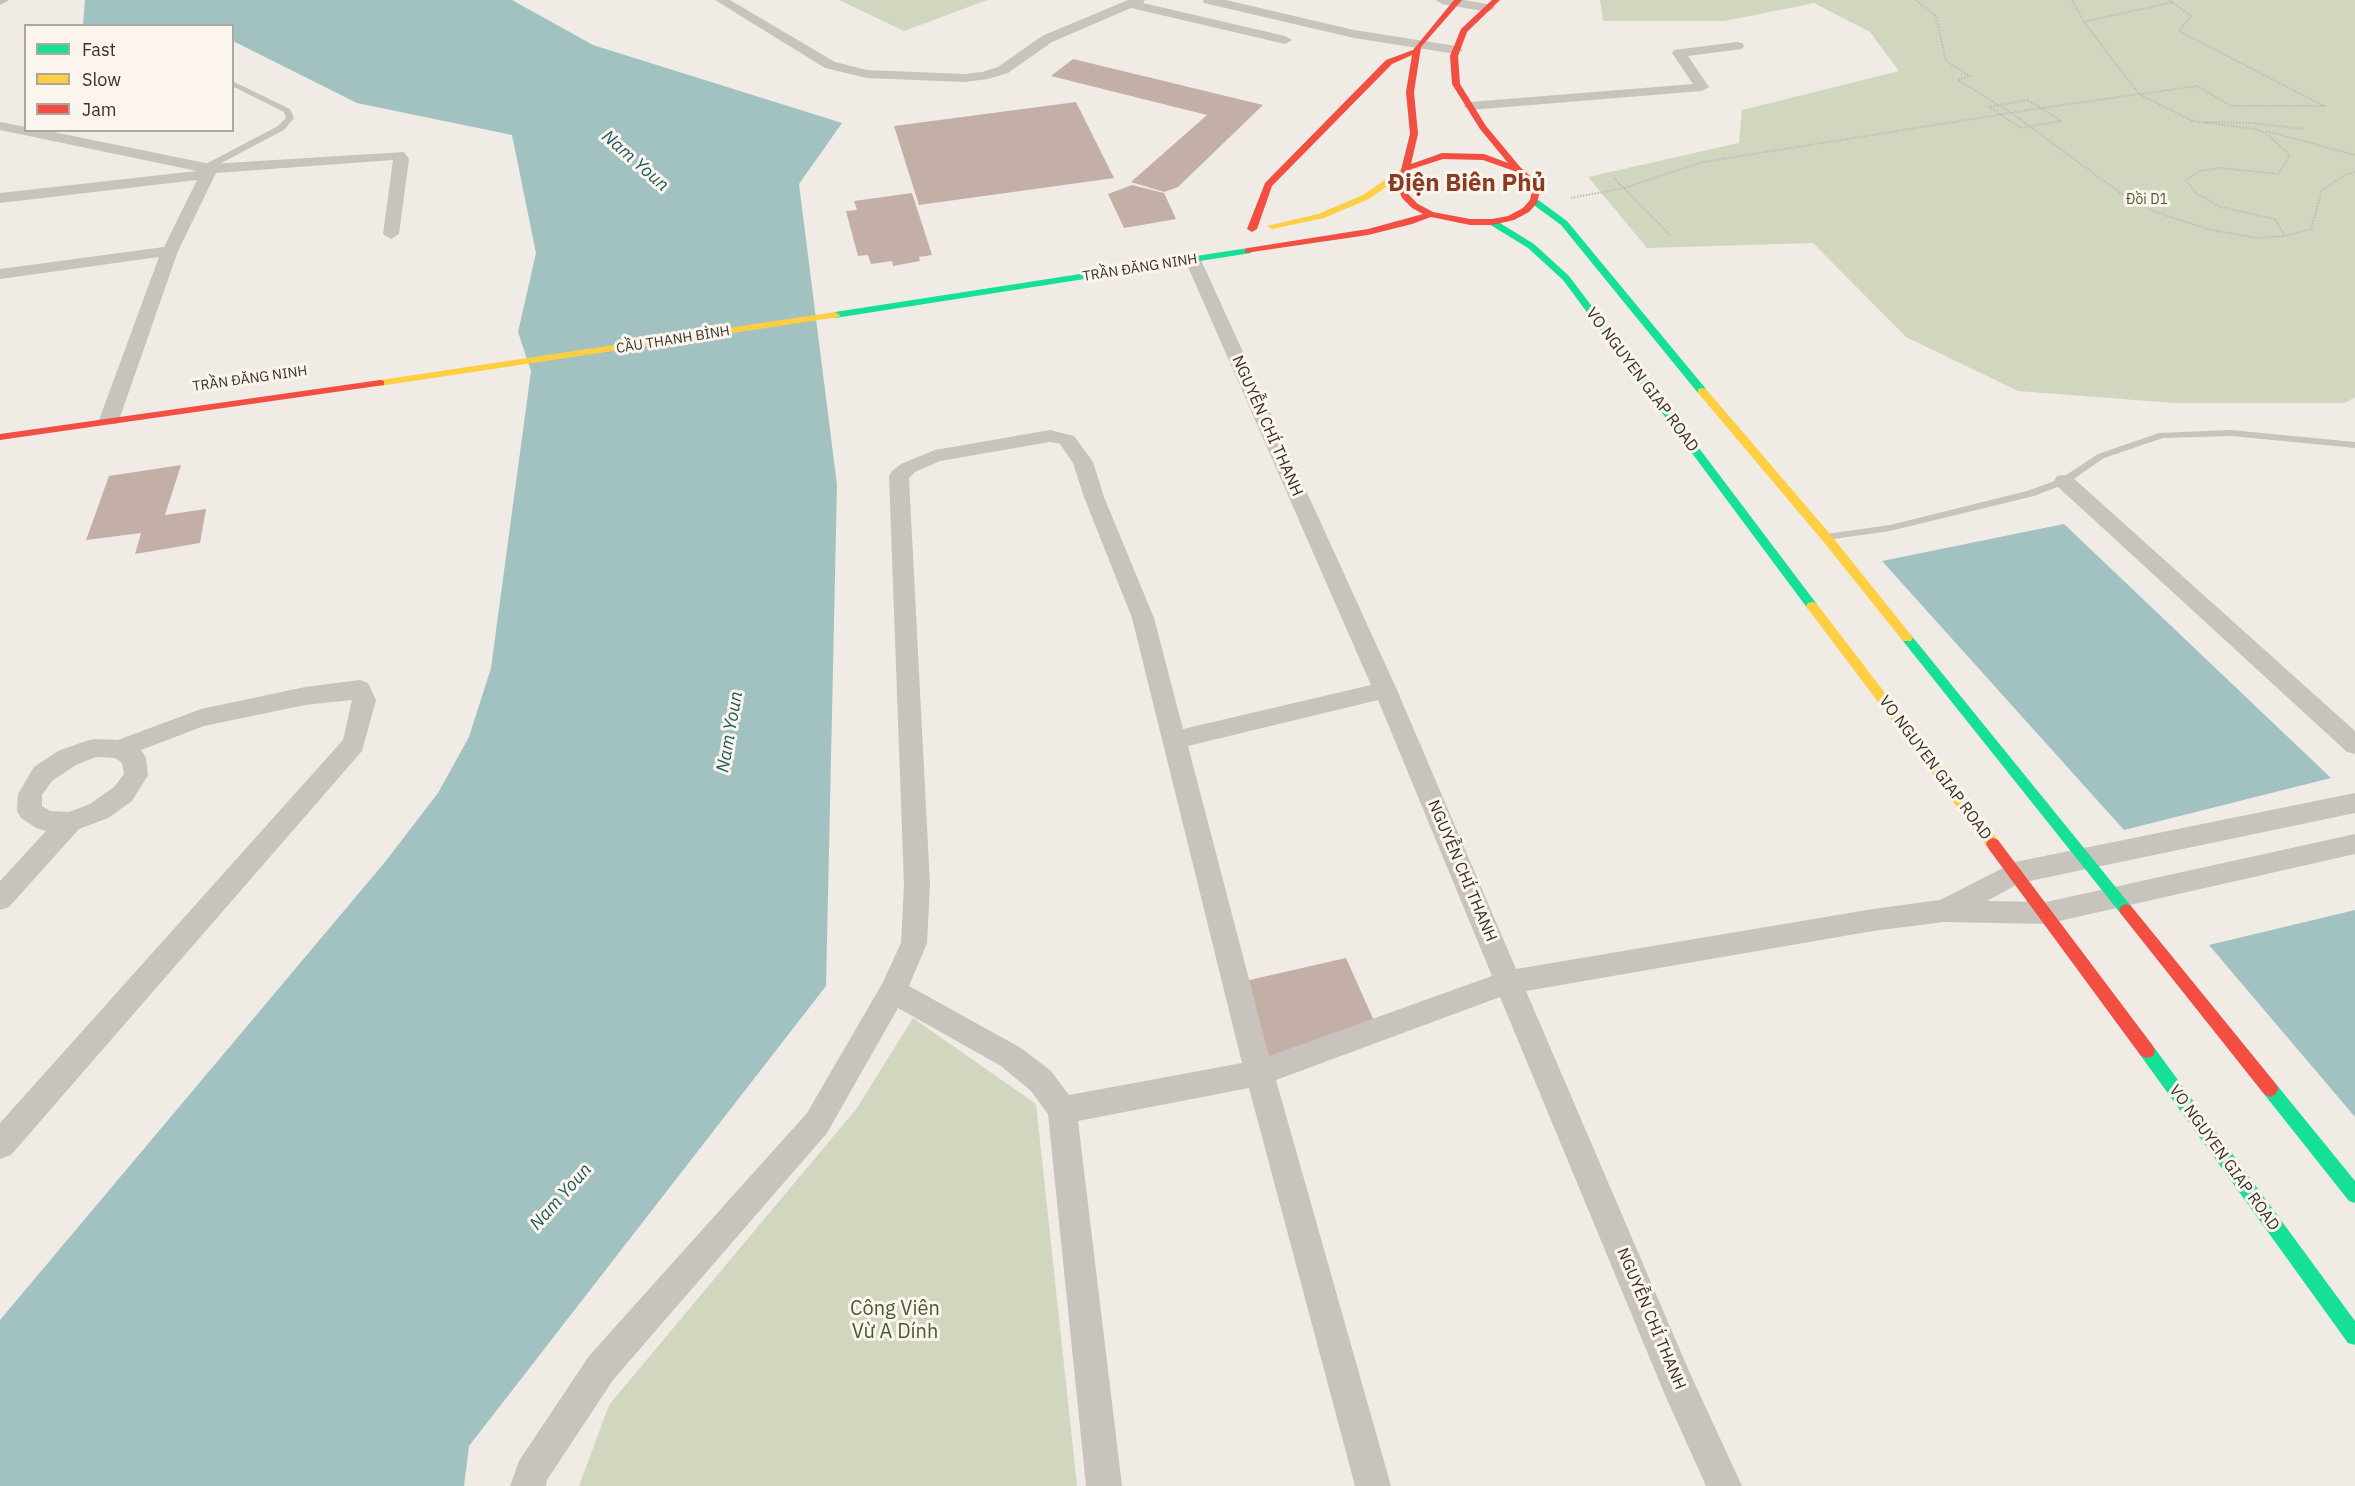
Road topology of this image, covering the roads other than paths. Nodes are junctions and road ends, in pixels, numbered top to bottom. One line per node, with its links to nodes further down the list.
1 (721, 0): 4 (street)
2 (1209, 0): 8 (street)
3 (1451, 1): 5 (street); 8 (main road)
4 (1134, 2): 6 (street)
5 (1492, 4): 9 (main road)
6 (1285, 40)
7 (1737, 46): 11 (street)
8 (1417, 48): 9 (street); 15 (main road); 15 (main road)
9 (1456, 50): 11 (main road)
10 (234, 84): 16 (lane)
11 (1470, 106): 17 (main road)
12 (0, 126): 13 (street)
13 (24, 131)
14 (28, 132): 16 (street)
15 (1407, 168): 17 (main road); 20 (main road)
16 (208, 170): 18 (street); 22 (street); 23 (street)
17 (1520, 170): 19 (main road)
18 (0, 198)
19 (1534, 201): 21 (main road); 32 (main road)
20 (1430, 214): 21 (main road); 24 (main road, TRẦN ĐĂNG NINH)
21 (1492, 222): 41 (main road, VO NGUYEN GIAP ROAD)
22 (391, 234)
23 (170, 250): 25 (street); 28 (street)
24 (1188, 251): 26 (main road, TRẦN ĐĂNG NINH); 33 (street, NGUYỄN CHÍ THANH)
25 (0, 274)
26 (849, 313): 27 (main road, CẦU THANH BÌNH)
27 (497, 367): 28 (main road, TRẦN ĐĂNG NINH)
28 (109, 420): 29 (main road, TRẦN ĐĂNG NINH)
29 (0, 437)
30 (2355, 445): 31 (lane)
31 (2064, 481): 32 (lane); 35 (street)
32 (1826, 537): 40 (main road)
33 (1385, 690): 34 (street); 46 (street, NGUYỄN CHÍ THANH)
34 (1176, 740): 47 (street); 48 (street)
35 (2355, 745)
36 (119, 749): 38 (street); 38 (street); 50 (street)
37 (2355, 803): 40 (street)
38 (70, 822): 43 (street)
39 (2355, 844): 42 (street)
40 (2084, 860): 41 (street); 42 (main road)
41 (2015, 873): 44 (street); 45 (main road, VO NGUYEN GIAP ROAD)
42 (2116, 896): 45 (street); 51 (main road)
43 (0, 899)
44 (1944, 911): 45 (street); 46 (street)
45 (2046, 913): 52 (main road, VO NGUYEN GIAP ROAD)
46 (1508, 982): 48 (street); 56 (street, NGUYỄN CHÍ THANH)
47 (893, 991): 49 (street); 53 (street)
48 (1259, 1073): 49 (street); 55 (street)
49 (1062, 1110): 54 (street)
50 (0, 1145)
51 (2355, 1195)
52 (2355, 1336)
53 (528, 1486)
54 (1104, 1486)
55 (1372, 1486)
56 (1724, 1486)

